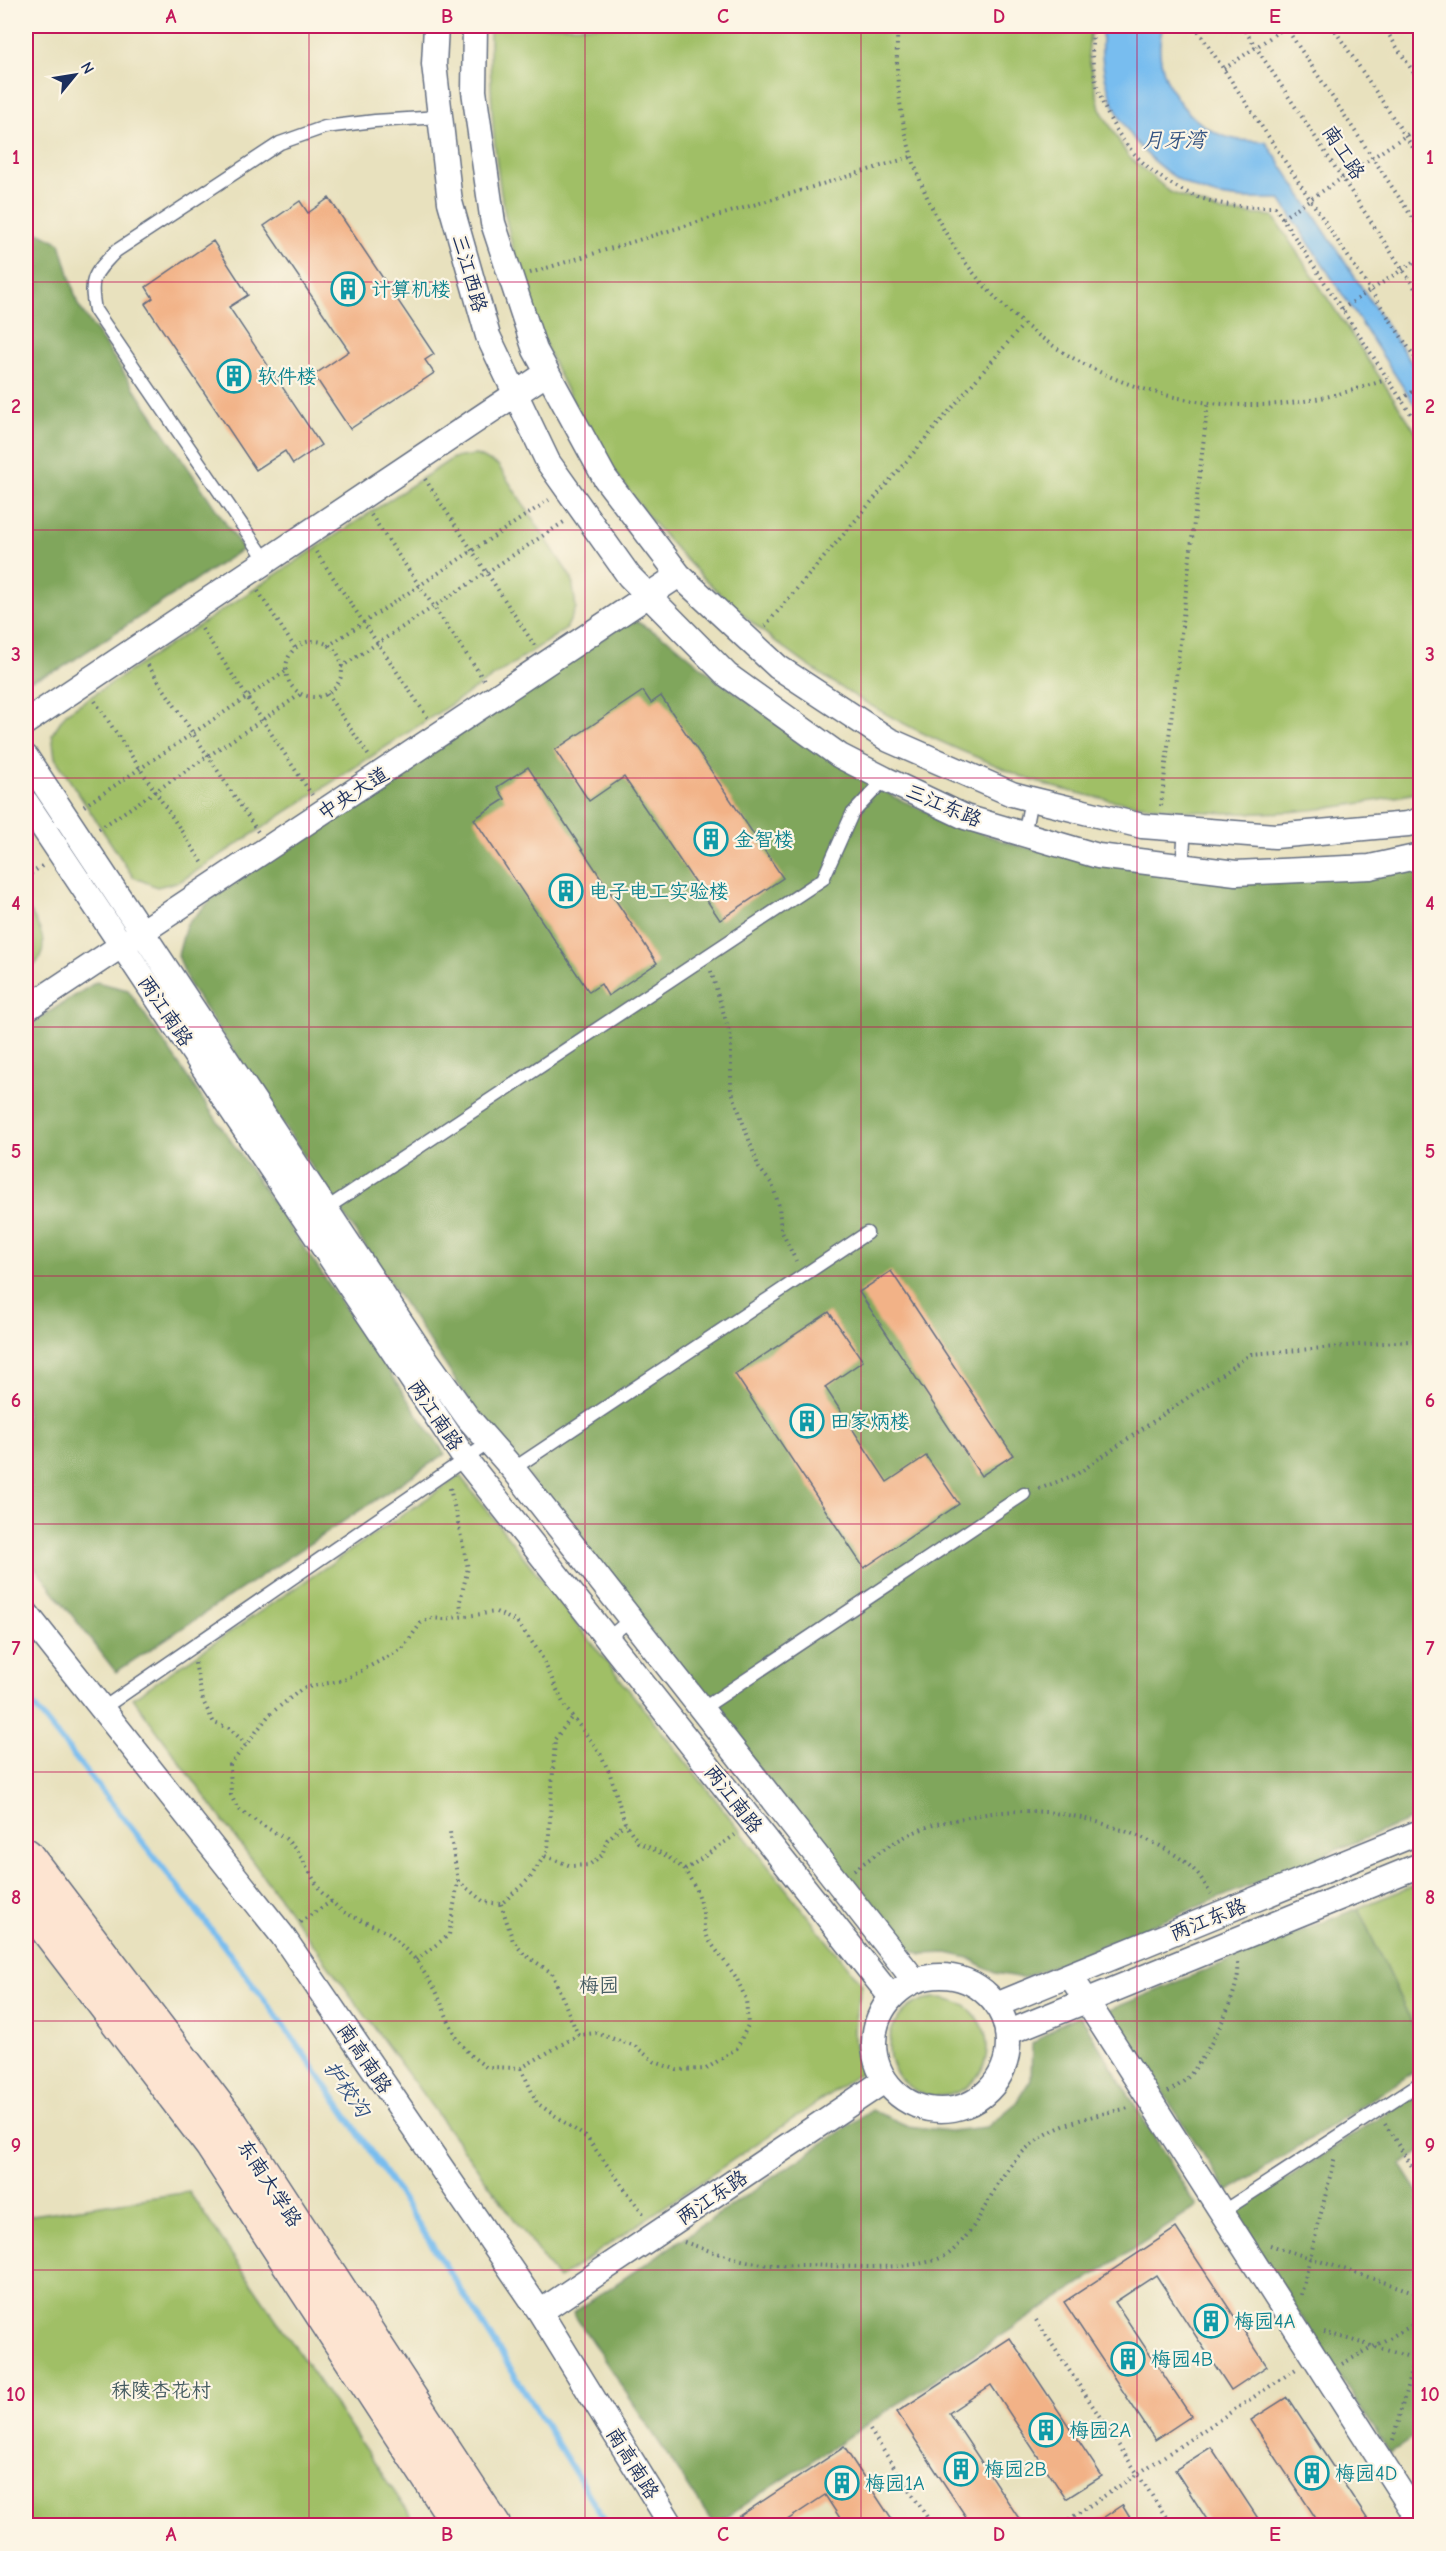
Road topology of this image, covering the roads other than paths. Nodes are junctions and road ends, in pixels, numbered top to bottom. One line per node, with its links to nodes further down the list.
1 (436, 26): 3 (street, 三江西路)
2 (475, 26): 4 (street, 三江西路)
3 (440, 117): 5 (street, 三江西路); 8 (lane)
4 (547, 373): 5 (street); 6 (street, 三江西路)
5 (515, 393): 7 (street, 三江西路); 8 (street)
6 (605, 478): 9 (street, 三江东路)
7 (575, 499): 10 (street, 三江东路)
8 (266, 560): 11 (street)
9 (679, 575): 10 (street, 中央大道); 14 (street, 三江东路)
10 (649, 596): 13 (street, 三江东路); 21 (street, 中央大道)
11 (26, 722)
12 (26, 758): 21 (street, 两江南路)
13 (885, 778): 18 (street, 三江东路); 24 (lane)
14 (1031, 799): 17 (street, 三江东路); 18 (lane)
15 (26, 802): 22 (street, 两江南路)
16 (1420, 820): 17 (street, 三江东路)
17 (1185, 829): 20 (lane)
18 (1024, 835): 20 (street, 三江东路)
19 (1420, 856): 20 (street, 三江东路)
20 (1182, 867)
21 (142, 933): 22 (street, 中央大道); 24 (street, 两江南路)
22 (122, 946): 23 (street, 中央大道); 25 (street, 两江南路)
23 (26, 1009)
24 (326, 1208): 25 (lane); 27 (street, 两江南路)
25 (313, 1231): 28 (street, 两江南路)
26 (867, 1233): 29 (lane)
27 (490, 1442): 28 (lane); 29 (street, 两江南路)
28 (456, 1465): 33 (street, 两江南路); 34 (lane)
29 (513, 1469): 32 (street, 两江南路)
30 (1024, 1494): 35 (lane)
31 (26, 1613): 34 (street, 南高南路)
32 (631, 1619): 33 (lane); 35 (street, 两江南路)
33 (608, 1638): 36 (street, 两江南路)
34 (102, 1709): 50 (street, 南高南路)
35 (702, 1710): 36 (street, 两江南路)
36 (768, 1822): 42 (street); 43 (street, 两江南路)
37 (1420, 1832): 41 (street, 两江东路)
38 (26, 1855): 53 (main road, 东南大学路)
39 (1420, 1865): 44 (street, 两江东路)
40 (26, 1902): 52 (main road, 东南大学路)
41 (1070, 1975): 44 (street); 45 (street, 两江东路)
42 (915, 1981): 43 (street); 45 (street)
43 (891, 1997): 47 (street)
44 (1086, 2000): 46 (street, 两江东路); 49 (street)
45 (996, 2005): 46 (street)
46 (1007, 2033): 47 (street)
47 (884, 2081): 50 (street, 两江东路)
48 (1420, 2083): 49 (lane)
49 (1222, 2212): 51 (street)
50 (540, 2312): 54 (street, 南高南路)
51 (1420, 2522)
52 (460, 2526)
53 (494, 2526)
54 (672, 2526)

